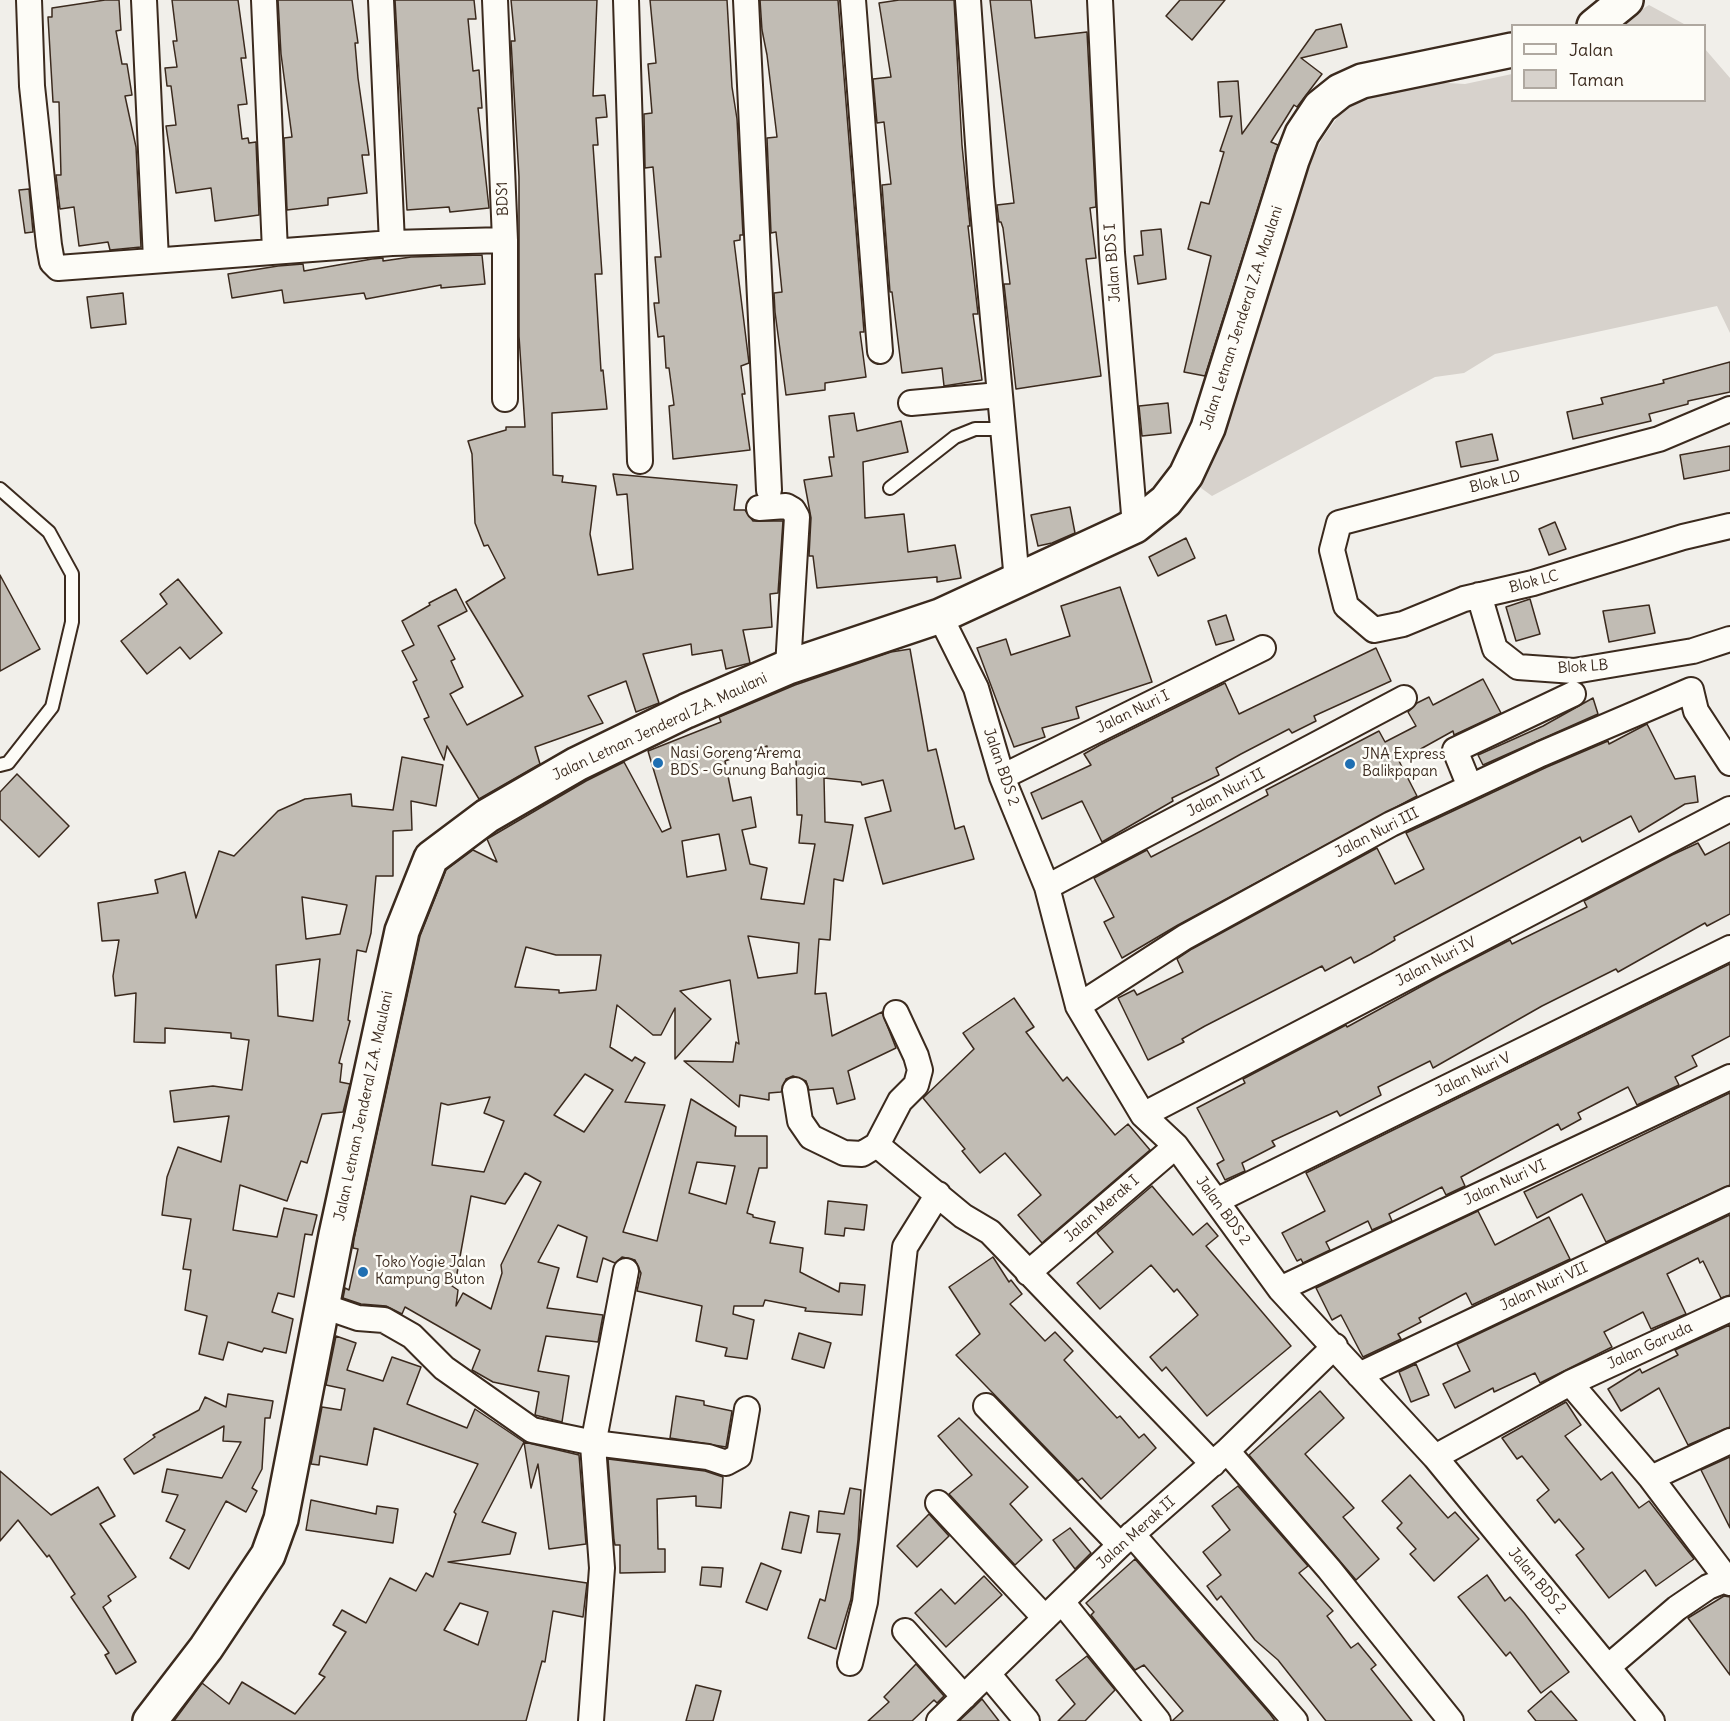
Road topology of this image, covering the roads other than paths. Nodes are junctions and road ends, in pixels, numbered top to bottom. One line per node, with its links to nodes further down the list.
1 (28, 0): 17 (street)
2 (144, 0): 17 (street)
3 (264, 0): 16 (street)
4 (381, 0): 15 (street)
5 (495, 0): 14 (street, BDS1)
6 (626, 0): 24 (street)
7 (746, 0): 35 (street)
8 (853, 0): 18 (street)
9 (968, 0): 19 (street)
10 (1100, 0): 27 (street, Jalan BDS I)
11 (1626, 0): 12 (street)
12 (1596, 24)
13 (1511, 50): 27 (street, Jalan Letnan Jenderal Z.A. Maulani)
14 (505, 240): 15 (street); 20 (street, BDS1)
15 (392, 243): 16 (street)
16 (275, 251): 17 (street)
17 (156, 260)
18 (880, 351)
19 (999, 395): 21 (street); 23 (street)
20 (505, 399)
21 (911, 403)
22 (1730, 409): 31 (street, Blok LD)
23 (1002, 429): 25 (lane); 29 (street)
24 (640, 461)
25 (890, 488)
26 (0, 489): 39 (lane)
27 (1135, 526): 29 (street, Jalan Letnan Jenderal Z.A. Maulani)
28 (1730, 526): 30 (street, Blok LC)
29 (1017, 581): 32 (street, Jalan Letnan Jenderal Z.A. Maulani)
30 (1479, 595): 31 (street, Blok LC); 33 (street, Blok LB)
31 (1346, 606)
32 (940, 616): 35 (street, Jalan Letnan Jenderal Z.A. Maulani); 40 (street, Jalan BDS 2)
33 (1730, 639)
34 (1263, 648): 40 (street, Jalan Nuri I)
35 (788, 667): 58 (street, Jalan Letnan Jenderal Z.A. Maulani)
36 (1573, 694): 41 (street)
37 (1404, 698): 43 (street, Jalan Nuri II)
38 (1730, 763): 41 (street, Jalan Nuri III)
39 (0, 765)
40 (1002, 777): 43 (street, Jalan BDS 2)
41 (1470, 788): 45 (street, Jalan Nuri III)
42 (1730, 809): 49 (street, Jalan Nuri IV)
43 (1047, 887): 45 (street, Jalan BDS 2)
44 (1730, 948): 54 (street, Jalan Nuri V)
45 (1078, 1006): 49 (street, Jalan BDS 2)
46 (896, 1013): 50 (street)
47 (1730, 1077): 57 (street, Jalan Nuri VI)
48 (795, 1090): 50 (street)
49 (1143, 1115): 51 (street, Jalan BDS 2)
50 (877, 1145): 52 (street)
51 (1176, 1146): 54 (street, Jalan BDS 2); 56 (street, Jalan Merak I)
52 (938, 1194): 56 (street); 75 (street)
53 (1730, 1199): 61 (street, Jalan Nuri VII)
54 (1216, 1201): 57 (street, Jalan BDS 2)
55 (626, 1270): 66 (street)
56 (1028, 1273): 67 (street)
57 (1280, 1289): 60 (street, Jalan BDS 2)
58 (323, 1306): 66 (street); 79 (street, Jalan Letnan Jenderal Z.A. Maulani)
59 (1730, 1309): 62 (street, Jalan Garuda)
60 (1335, 1346): 61 (street, Jalan BDS 2); 67 (street, Jalan Merak II)
61 (1359, 1374): 68 (street, Jalan BDS 2)
62 (1570, 1383): 68 (street, Jalan Garuda); 69 (street)
63 (986, 1406): 71 (street)
64 (747, 1409): 66 (street)
65 (1730, 1441): 69 (street)
66 (594, 1443): 80 (street)
67 (1220, 1457): 71 (street, Jalan Merak II); 85 (street)
68 (1435, 1457): 76 (street, Jalan BDS 2)
69 (1651, 1478): 72 (street)
70 (938, 1503): 73 (street)
71 (1126, 1540): 73 (street, Jalan Merak II); 84 (street)
72 (1729, 1580): 76 (street)
73 (1054, 1610): 77 (street, Jalan Merak II); 83 (street)
74 (905, 1631): 78 (street)
75 (850, 1663)
76 (1608, 1666): 86 (street, Jalan BDS 2)
77 (988, 1674): 78 (street, Jalan Merak II); 82 (street)
78 (964, 1697): 81 (street, Jalan Merak II)
79 (150, 1721)
80 (591, 1721)
81 (939, 1721)
82 (1027, 1721)
83 (1158, 1721)
84 (1295, 1721)
85 (1451, 1721)
86 (1652, 1721)

